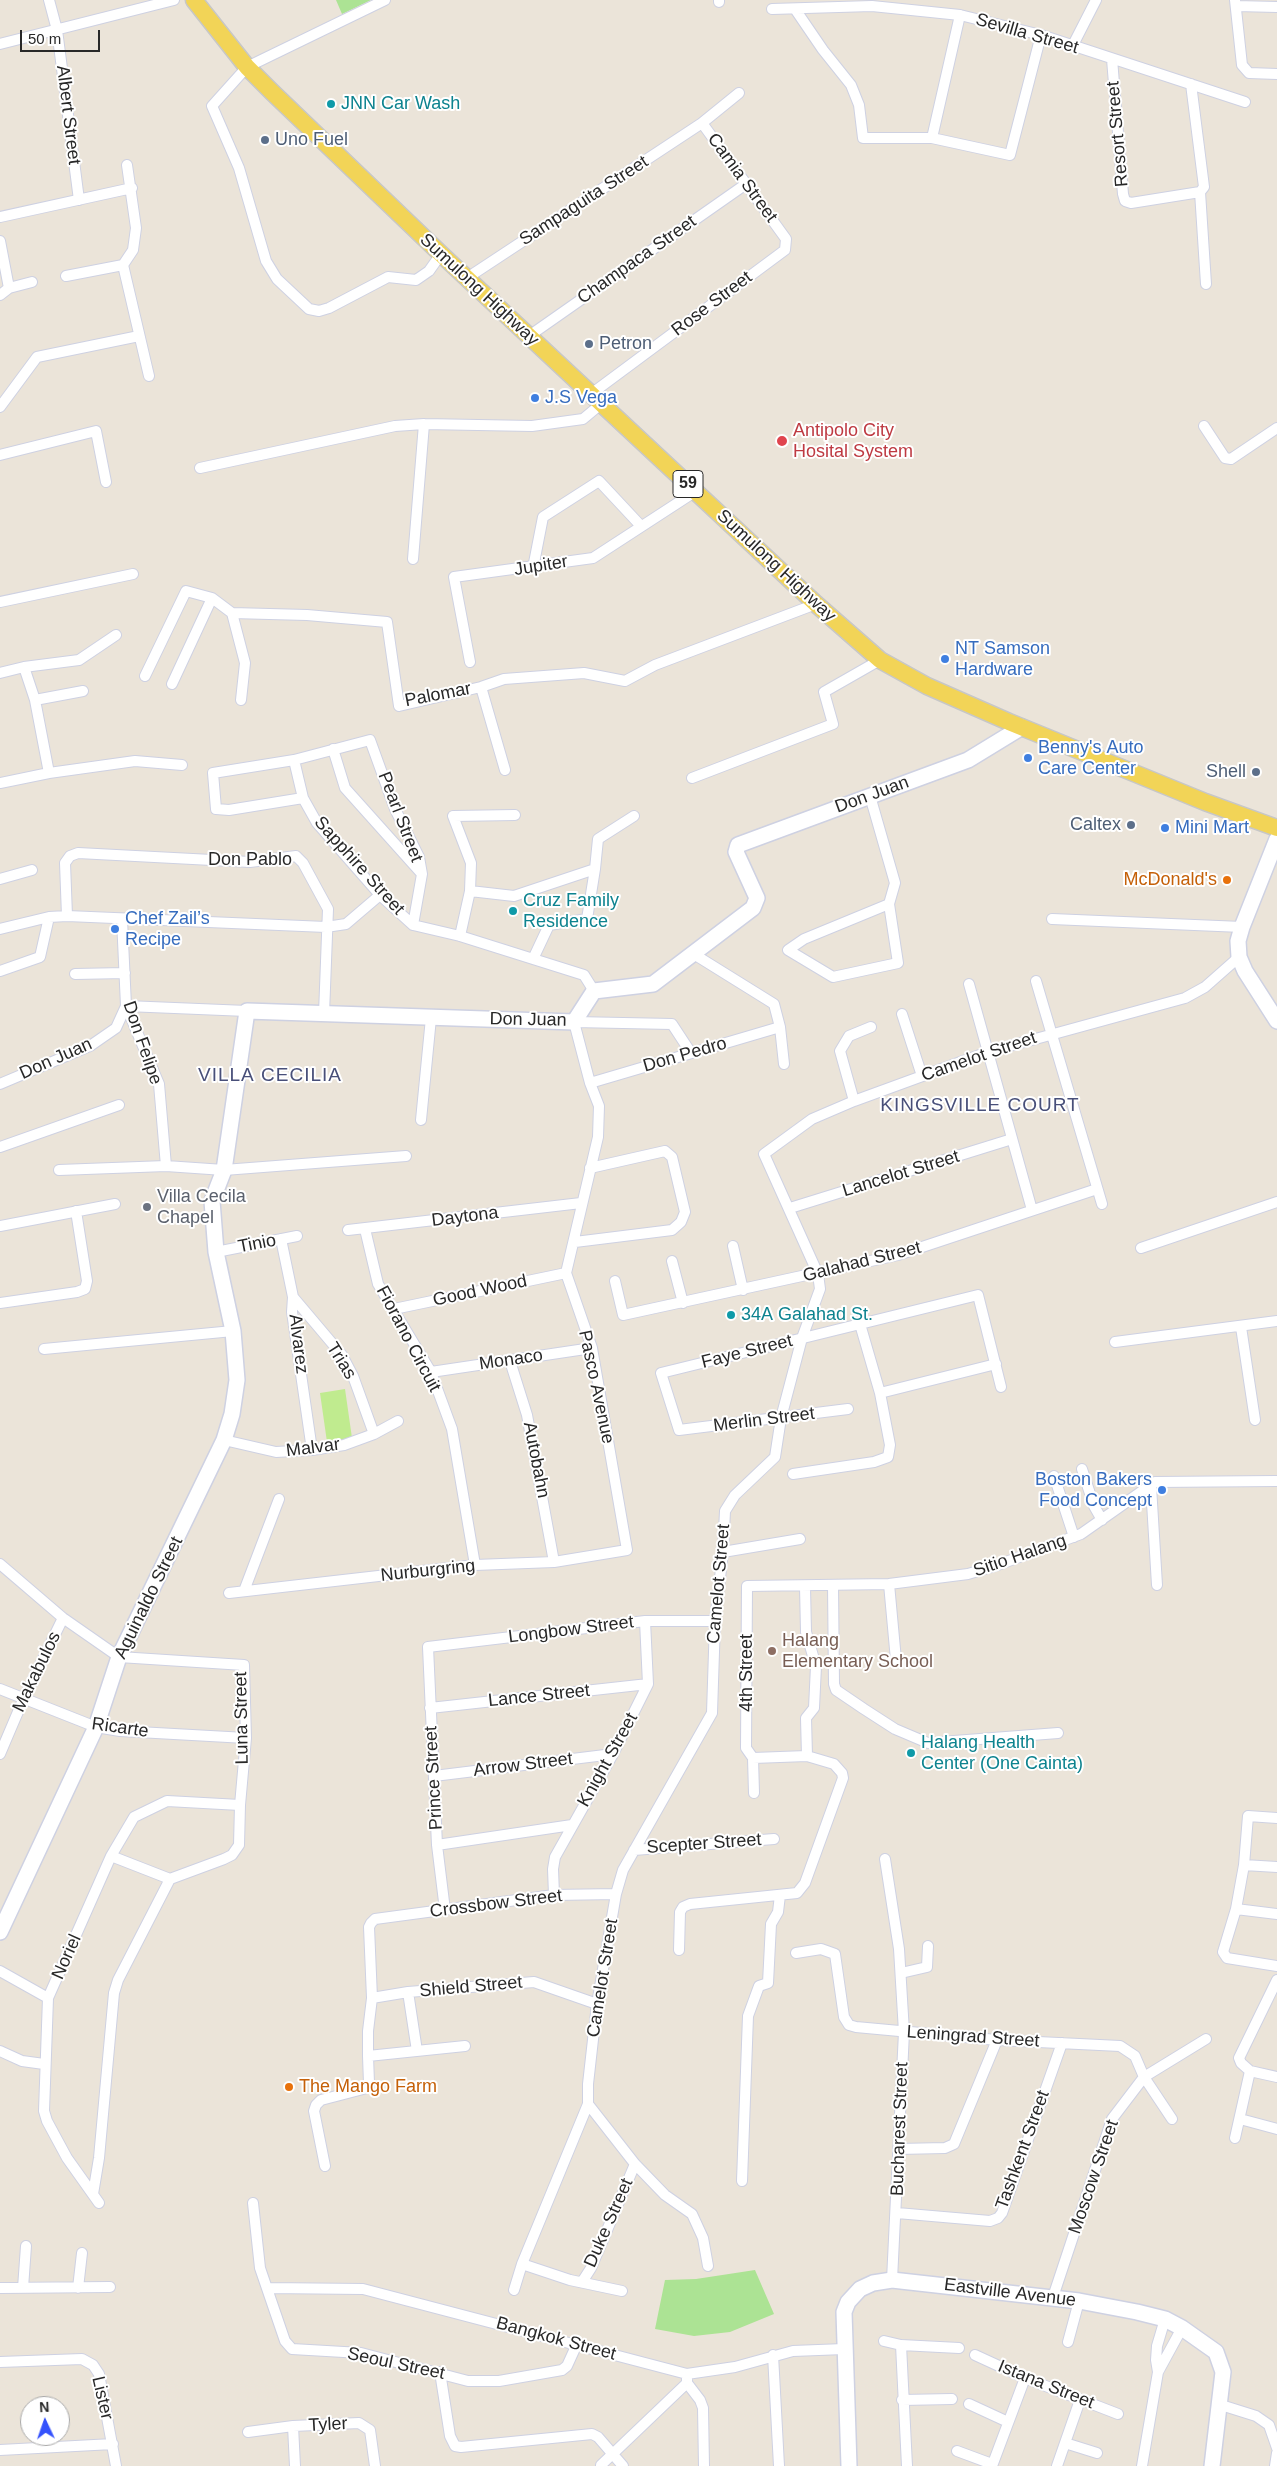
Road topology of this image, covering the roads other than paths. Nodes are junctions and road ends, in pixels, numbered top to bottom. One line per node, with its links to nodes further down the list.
1 (49, 0): 11 (street, Albert Street)
2 (174, 0): 11 (street)
3 (194, 0): 16 (main road, Sumulong Highway / 59)
4 (385, 0): 16 (street)
5 (1096, 0): 14 (street)
6 (1236, 3): 7 (street); 17 (street)
7 (1277, 7)
8 (772, 9): 9 (street, Sevilla Street)
9 (795, 9): 10 (street, Sevilla Street); 22 (street)
10 (960, 15): 12 (street, Sevilla Street); 22 (street)
11 (57, 30): 13 (street); 27 (street, Albert Street)
12 (1041, 35): 14 (street, Sevilla Street); 22 (street)
13 (0, 44)
14 (1073, 45): 15 (street, Sevilla Street)
15 (1112, 59): 18 (street, Sevilla Street); 26 (street, Resort Street)
16 (247, 67): 31 (main road, Sumulong Highway / 59); 31 (street)
17 (1277, 74)
18 (1191, 84): 20 (street, Sevilla Street); 26 (street)
19 (739, 93): 21 (street, Camia Street)
20 (1245, 102)
21 (702, 123): 24 (street, Camia Street); 34 (street, Sampaguita Street)
22 (932, 138)
23 (128, 165): 25 (street)
24 (746, 184): 30 (street, Camia Street); 40 (street, Champaca Street)
25 (132, 188): 27 (street); 32 (street)
26 (1200, 192): 36 (street)
27 (78, 200): 28 (street)
28 (0, 217)
29 (0, 241): 37 (street)
30 (785, 250): 42 (street, Rose Street)
31 (441, 254): 34 (main road, Sumulong Highway / 59)
32 (123, 264): 33 (street); 39 (street)
33 (66, 276)
34 (467, 278): 40 (main road, Sumulong Highway / 59)
35 (32, 282): 37 (street)
36 (1206, 284)
37 (9, 288): 38 (street)
38 (0, 295)
39 (139, 336): 41 (street); 43 (street)
40 (529, 336): 42 (main road, Sumulong Highway / 59)
41 (148, 376)
42 (596, 399): 44 (street, Rose Street); 50 (main road, Sumulong Highway / 59)
43 (0, 407)
44 (424, 424): 48 (street, Rose Street); 52 (street)
45 (1204, 426): 46 (street)
46 (1277, 428)
47 (0, 455): 49 (street)
48 (200, 468)
49 (106, 482)
50 (696, 491): 51 (street, Jupiter); 57 (main road, Sumulong Highway / 59)
51 (641, 526): 53 (street, Jupiter); 53 (street)
52 (413, 559)
53 (533, 568): 61 (street, Jupiter)
54 (133, 574): 56 (street)
55 (212, 598): 58 (street); 64 (street); 65 (street)
56 (0, 602)
57 (816, 604): 60 (main road, Sumulong Highway / 59); 66 (street, Palomar)
58 (232, 613): 66 (street, Palomar); 69 (street)
59 (116, 635): 62 (street)
60 (880, 660): 70 (main road, Sumulong Highway / 59); 76 (street)
61 (470, 662)
62 (24, 667): 63 (street); 68 (street)
63 (0, 673)
64 (145, 676)
65 (172, 684)
66 (480, 687): 74 (street)
67 (83, 691): 68 (street)
68 (35, 700): 75 (street)
69 (241, 700)
70 (1022, 727): 78 (street, Don Juan); 82 (main road, Sumulong Highway / 59)
71 (333, 749): 72 (street); 86 (street); 86 (street, Pearl Street)
72 (294, 760): 79 (street, Sapphire Street); 79 (street)
73 (182, 765): 75 (street)
74 (505, 770)
75 (49, 773): 77 (street)
76 (692, 778)
77 (0, 783)
78 (870, 796): 90 (street); 100 (street, Don Juan)
79 (303, 798): 89 (street, Sapphire Street)
80 (515, 816): 88 (street)
81 (634, 816): 84 (street)
82 (1277, 828)
83 (1277, 839): 97 (street)
84 (595, 869): 88 (street); 102 (street)
85 (32, 870): 87 (street)
86 (422, 874): 95 (street, Pearl Street)
87 (0, 879)
88 (470, 891): 99 (street)
89 (380, 895): 95 (street, Sapphire Street); 96 (street)
90 (889, 904): 90 (street)
91 (67, 916): 92 (street); 93 (street); 96 (street, Don Pablo)
92 (48, 918): 98 (street); 103 (street)
93 (122, 919): 96 (street); 104 (street, Don Felipe)
94 (1052, 919): 97 (street)
95 (413, 925): 99 (street, Sapphire Street)
96 (326, 927): 111 (street, Don Pablo)
97 (1242, 927): 101 (street)
98 (0, 929)
99 (460, 936): 102 (street, Sapphire Street)
100 (692, 953): 108 (street, Don Juan); 116 (street)
101 (1239, 957): 115 (street); 118 (street, Camelot Street)
102 (533, 959): 108 (street, Sapphire Street)
103 (0, 971)
104 (124, 973): 105 (street); 109 (street, Don Felipe)
105 (75, 974)
106 (1036, 981): 118 (street)
107 (969, 984): 119 (street)
108 (594, 991): 114 (street, Don Juan)
109 (126, 1006): 110 (street, Don Juan); 124 (street, Don Juan); 131 (street, Don Felipe)
110 (247, 1011): 111 (street, Don Juan); 134 (street, Aguinaldo Street)
111 (324, 1014): 113 (street, Don Juan)
112 (902, 1014): 122 (street)
113 (431, 1018): 114 (street, Don Juan); 127 (street)
114 (574, 1022): 120 (street); 123 (street)
115 (1277, 1022)
116 (780, 1027): 120 (street, Don Pedro); 121 (street)
117 (871, 1027): 125 (street)
118 (1053, 1033): 119 (street, Camelot Street); 135 (street)
119 (988, 1052): 122 (street, Camelot Street); 128 (street)
120 (691, 1053): 123 (street, Don Pedro)
121 (784, 1064)
122 (922, 1076): 125 (street, Camelot Street)
123 (590, 1083): 132 (street)
124 (0, 1084)
125 (854, 1101): 140 (street, Camelot Street)
126 (119, 1105): 129 (street)
127 (422, 1120)
128 (1012, 1140): 140 (street, Lancelot Street); 141 (street)
129 (0, 1147)
130 (406, 1156): 134 (street)
131 (166, 1166): 133 (street); 134 (street)
132 (590, 1168): 137 (street); 148 (street)
133 (59, 1170)
134 (224, 1170): 151 (street, Aguinaldo Street)
135 (1097, 1189): 139 (street); 141 (street, Galahad Street)
136 (1277, 1202): 150 (street)
137 (581, 1203): 144 (street, Daytona); 148 (street)
138 (116, 1204): 142 (street)
139 (1102, 1204)
140 (790, 1208): 154 (street, Camelot Street)
141 (1032, 1210): 154 (street, Galahad Street)
142 (76, 1211): 143 (street); 158 (street)
143 (0, 1226)
144 (365, 1229): 145 (street, Daytona); 160 (street, Fiorano Circuit)
145 (348, 1230)
146 (298, 1236): 147 (street, Tinio)
147 (281, 1239): 151 (street, Tinio); 157 (street, Alvarez)
148 (575, 1242): 153 (street)
149 (733, 1246): 156 (street)
150 (1141, 1248)
151 (216, 1252): 164 (street, Aguinaldo Street)
152 (672, 1261): 159 (street)
153 (566, 1273): 160 (street, Good Wood); 167 (street, Pasco Avenue)
154 (818, 1274): 156 (street, Galahad Street); 165 (street, Camelot Street)
155 (615, 1282): 159 (street, Galahad Street)
156 (743, 1290): 159 (street, Galahad Street)
157 (293, 1298): 179 (street, Trias); 181 (street, Alvarez)
158 (0, 1303)
159 (683, 1303)
160 (394, 1309): 171 (street, Fiorano Circuit)
161 (1277, 1322): 163 (street)
162 (860, 1324): 165 (street, Faye Street); 170 (street, Faye Street); 173 (street)
163 (1241, 1327): 166 (street); 176 (street)
164 (233, 1331): 168 (street); 180 (street, Aguinaldo Street)
165 (802, 1338): 175 (street, Camelot Street); 178 (street, Faye Street)
166 (1115, 1342)
167 (592, 1348): 169 (street, Monaco); 191 (street, Pasco Avenue)
168 (44, 1349)
169 (510, 1360): 171 (street, Monaco); 193 (street, Autobahn)
170 (996, 1364): 172 (street); 173 (street)
171 (431, 1372): 195 (street, Fiorano Circuit)
172 (1001, 1387)
173 (880, 1393): 183 (street)
174 (848, 1409): 175 (street, Merlin Street)
175 (781, 1418): 178 (street, Merlin Street); 192 (street, Camelot Street)
176 (1255, 1420)
177 (398, 1421): 179 (street, Malvar)
178 (679, 1430)
179 (374, 1434): 181 (street, Malvar)
180 (224, 1440): 181 (street, Malvar); 207 (street, Aguinaldo Street)
181 (312, 1450)
182 (1082, 1469): 188 (street)
183 (793, 1474)
184 (1054, 1476): 189 (street)
185 (1277, 1481): 186 (street, Sitio Halang)
186 (1150, 1486): 188 (street, Sitio Halang); 197 (street)
187 (279, 1499): 201 (street)
188 (1102, 1520): 189 (street, Sitio Halang)
189 (1074, 1537): 196 (street, Sitio Halang)
190 (800, 1539): 192 (street)
191 (627, 1550): 193 (street, Nurburgring)
192 (723, 1552): 205 (street, Camelot Street)
193 (554, 1562): 195 (street, Nurburgring)
194 (0, 1564): 203 (street)
195 (475, 1565): 201 (street, Nurburgring)
196 (889, 1584): 199 (street, Sitio Halang); 208 (street)
197 (1157, 1585)
198 (747, 1586): 200 (street, Sitio Halang); 219 (street, 4th Street)
199 (833, 1586): 200 (street, Sitio Halang); 214 (street)
200 (805, 1587): 218 (street)
201 (244, 1591): 202 (street, Nurburgring)
202 (229, 1593)
203 (63, 1618): 207 (street); 211 (street, Makabulos)
204 (644, 1621): 205 (street, Longbow Street); 206 (street, Longbow Street); 209 (street)
205 (715, 1621): 227 (street, Camelot Street)
206 (428, 1647): 212 (street, Prince Street)
207 (119, 1656): 213 (street, Aguinaldo Street); 215 (street, Luna Street)
208 (896, 1660)
209 (648, 1684): 212 (street, Lance Street); 217 (street, Knight Street)
210 (0, 1689): 211 (street, Ricarte)
211 (23, 1700): 213 (street, Ricarte); 216 (street, Makabulos)
212 (430, 1708): 220 (street, Prince Street)
213 (96, 1727): 215 (street, Ricarte); 239 (street, Aguinaldo Street)
214 (1058, 1733)
215 (246, 1738): 222 (street, Luna Street)
216 (0, 1754)
217 (613, 1754): 220 (street, Arrow Street); 224 (street, Knight Street)
218 (807, 1756): 219 (street); 235 (street)
219 (753, 1758): 221 (street, 4th Street)
220 (434, 1776): 226 (street, Prince Street)
221 (754, 1793)
222 (240, 1804): 228 (street, Noriel); 232 (street, Luna Street)
223 (1277, 1818): 230 (street)
224 (572, 1825): 226 (street); 234 (street, Knight Street)
225 (774, 1839): 227 (street, Scepter Street)
226 (437, 1845): 237 (street, Prince Street)
227 (634, 1850): 233 (street, Camelot Street)
228 (112, 1856): 232 (street); 248 (street, Noriel)
229 (885, 1859): 245 (street, Bucharest Street)
230 (1244, 1865): 231 (street); 236 (street)
231 (1277, 1868)
232 (170, 1879): 259 (street, Noriel)
233 (616, 1894): 234 (street, Crossbow Street); 250 (street, Camelot Street)
234 (554, 1895): 237 (street, Crossbow Street)
235 (780, 1896): 241 (street); 271 (street)
236 (1236, 1909): 238 (street); 243 (street)
237 (444, 1910): 249 (street, Crossbow Street)
238 (1277, 1914)
239 (0, 1932)
240 (928, 1946): 245 (street)
241 (679, 1950)
242 (796, 1952): 251 (street, Leningrad Street)
243 (1277, 1966)
244 (0, 1971): 248 (street)
245 (901, 1973): 251 (street, Bucharest Street)
246 (1277, 1980): 260 (street)
247 (408, 1992): 249 (street, Shield Street); 250 (street, Shield Street); 257 (street)
248 (48, 1998): 259 (street, Noriel)
249 (372, 1998): 258 (street)
250 (597, 2004): 263 (street, Camelot Street)
251 (904, 2032): 253 (street, Leningrad Street); 268 (street, Bucharest Street)
252 (1206, 2039): 262 (street, Moscow Street)
253 (997, 2040): 254 (street, Leningrad Street); 268 (street)
254 (1062, 2043): 262 (street, Leningrad Street); 273 (street, Tashkent Street)
255 (466, 2046): 257 (street)
256 (0, 2051): 259 (street)
257 (417, 2051): 258 (street)
258 (368, 2056): 270 (street)
259 (44, 2064)
260 (1250, 2071): 261 (street); 265 (street)
261 (1277, 2077)
262 (1144, 2078): 264 (street, Leningrad Street); 287 (street, Moscow Street)
263 (588, 2104): 269 (street); 276 (street, Camelot Street)
264 (1172, 2119)
265 (1240, 2119): 266 (street); 267 (street)
266 (1277, 2129)
267 (1235, 2138)
268 (898, 2149): 273 (street, Bucharest Street)
269 (635, 2164): 277 (street); 279 (street, Duke Street)
270 (325, 2166)
271 (742, 2181)
272 (253, 2203): 284 (street, Seoul Street)
273 (897, 2213): 278 (street, Bucharest Street)
274 (26, 2246): 282 (street)
275 (82, 2253): 283 (street)
276 (522, 2264): 279 (street); 285 (street, Camelot Street)
277 (708, 2266)
278 (892, 2280): 287 (street, Eastville Avenue); 296 (street, Eastville Avenue)
279 (582, 2282): 286 (street)
280 (110, 2287): 283 (street)
281 (0, 2288): 282 (street)
282 (23, 2288): 283 (street)
283 (78, 2288)
284 (268, 2288): 293 (street, Bangkok Street); 300 (street, Seoul Street)
285 (514, 2290)
286 (622, 2291)
287 (1053, 2297): 288 (street, Eastville Avenue)
288 (1079, 2301): 289 (street, Eastville Avenue); 292 (street)
289 (1165, 2320): 290 (street, Eastville Avenue); 301 (street)
290 (1182, 2328): 301 (street); 308 (street, Eastville Avenue)
291 (884, 2341): 294 (street)
292 (1068, 2342)
293 (577, 2344): 300 (street, Seoul Street); 302 (street, Bangkok Street)
294 (900, 2344): 295 (street); 305 (street)
295 (959, 2348)
296 (844, 2349): 297 (street, Bangkok Street); 329 (street, Eastville Avenue)
297 (773, 2355): 302 (street, Bangkok Street); 328 (street)
298 (975, 2355): 303 (street, Istana Street)
299 (0, 2362): 314 (street, Lister)
300 (440, 2372): 318 (street)
301 (1158, 2372): 332 (street)
302 (687, 2378): 318 (street); 327 (street)
303 (1025, 2378): 306 (street, Istana Street); 310 (street)
304 (952, 2399): 305 (street)
305 (902, 2400): 330 (street)
306 (1080, 2400): 309 (street, Istana Street); 313 (street)
307 (969, 2404): 310 (street)
308 (1221, 2405): 315 (street); 333 (street, Eastville Avenue)
309 (1118, 2414)
310 (1008, 2422): 322 (street)
311 (293, 2426): 312 (street, Tyler); 324 (street); 325 (street, Tyler)
312 (248, 2432)
313 (1065, 2443): 319 (street); 331 (street)
314 (113, 2444): 316 (street); 323 (street, Lister)
315 (1277, 2448)
316 (0, 2450)
317 (957, 2451): 322 (street)
318 (613, 2453): 321 (street); 326 (street)
319 (1096, 2453)
320 (1277, 2453): 334 (street)
321 (601, 2465)
322 (992, 2465)
323 (116, 2466)
324 (295, 2466)
325 (375, 2466)
326 (623, 2466)
327 (704, 2466)
328 (779, 2466)
329 (849, 2466)
330 (907, 2466)
331 (1057, 2466)
332 (1142, 2466)
333 (1212, 2466)
334 (1275, 2466)

